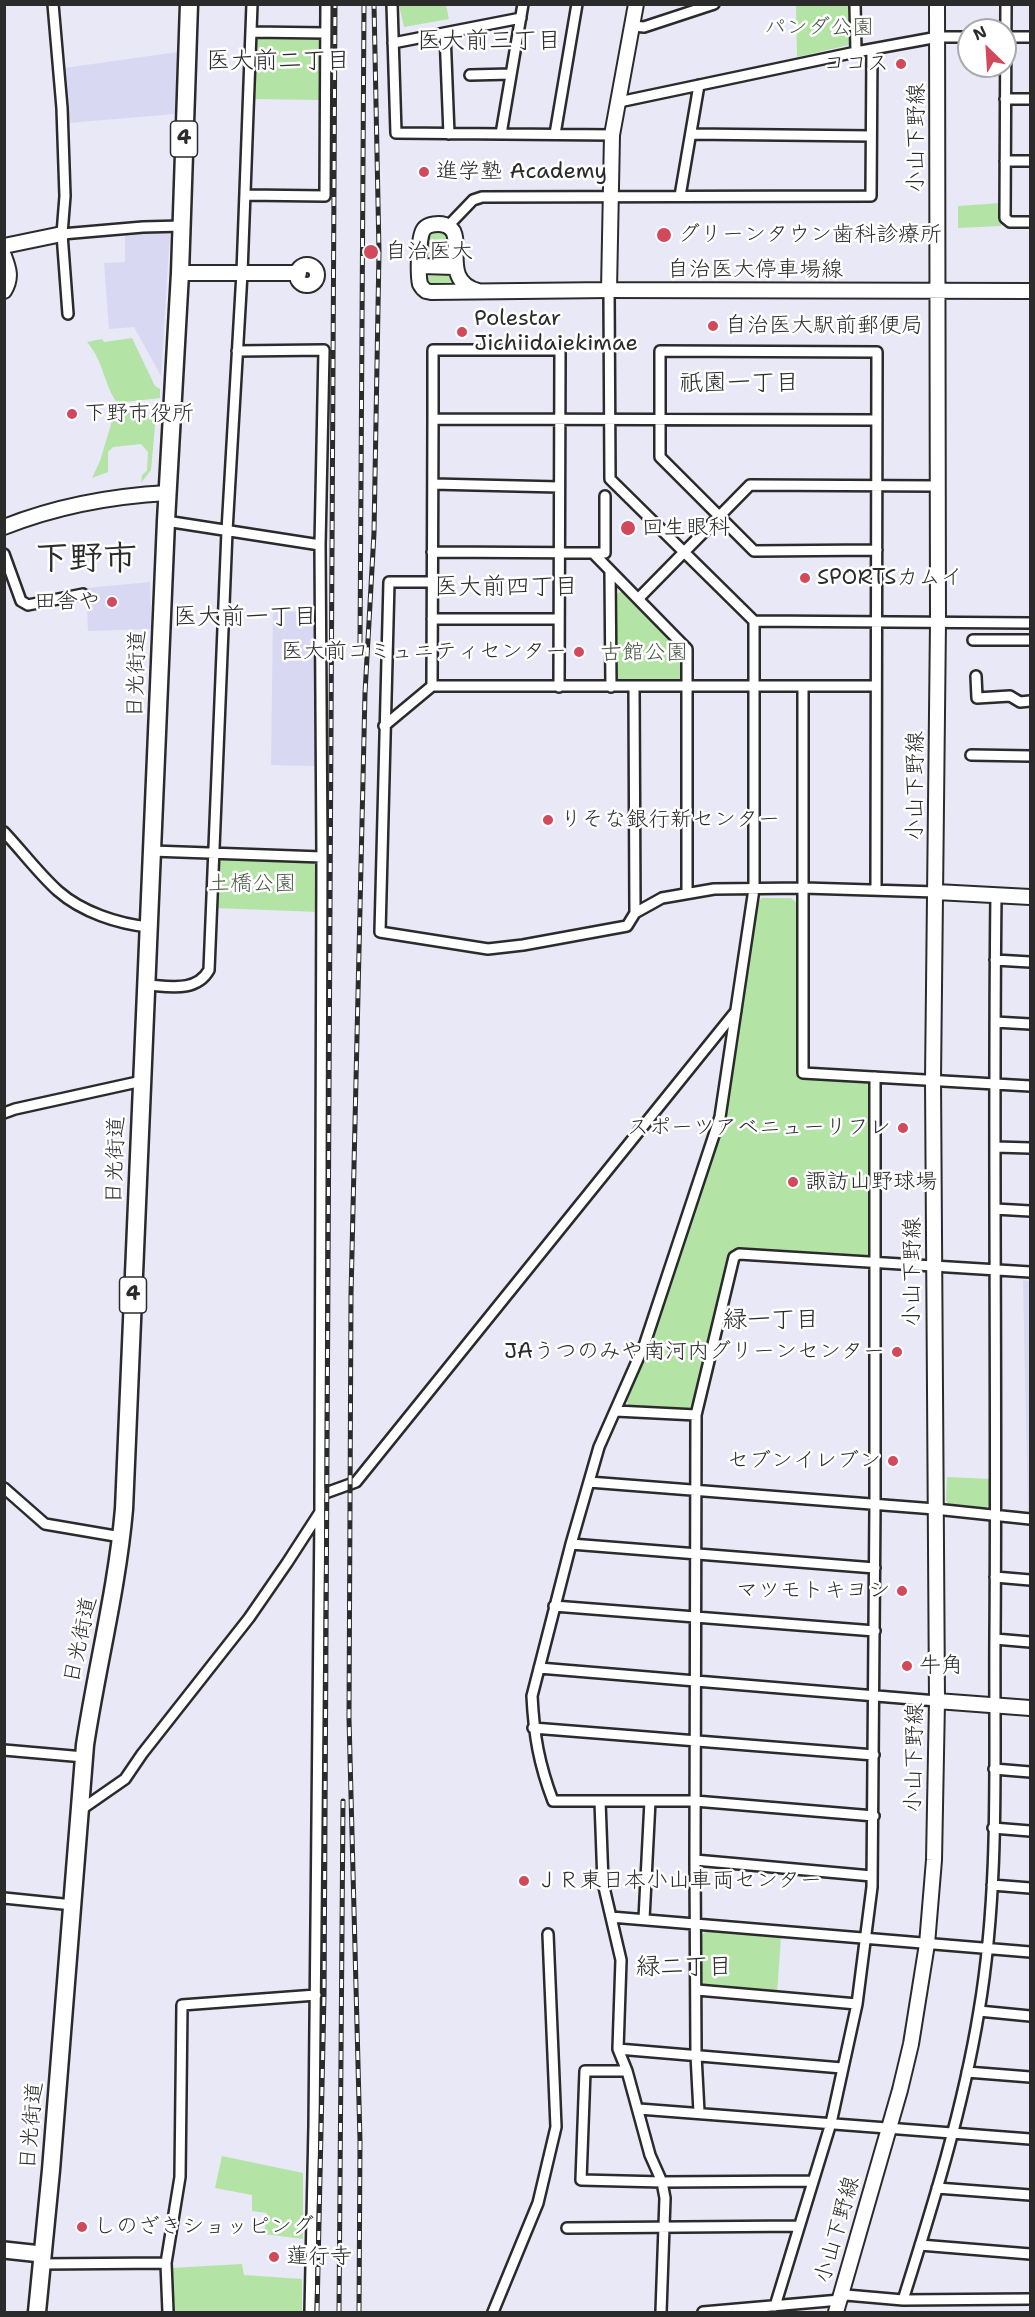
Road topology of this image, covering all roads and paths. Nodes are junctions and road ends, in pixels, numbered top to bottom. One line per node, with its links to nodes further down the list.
1 (53, 4): 43 (street)
2 (189, 4): 41 (highway, 日光街道 / 4)
3 (252, 4): 14 (street)
4 (326, 4): 15 (street)
5 (392, 4): 19 (street)
6 (523, 4): 12 (street)
7 (578, 4): 31 (street)
8 (636, 4): 13 (main road)
9 (714, 4): 13 (street)
10 (855, 4): 21 (street)
11 (938, 4): 17 (main road, 小山下野線)
12 (521, 18): 16 (street); 22 (street)
13 (632, 26): 28 (main road)
14 (251, 32): 15 (street); 37 (street)
15 (326, 33): 37 (street)
16 (445, 33): 19 (street); 29 (street)
17 (938, 37): 18 (street); 20 (street); 54 (main road, 小山下野線)
18 (957, 38)
19 (393, 43): 29 (street)
20 (872, 50): 21 (street); 34 (street)
21 (856, 52): 25 (street)
22 (511, 74): 23 (street); 30 (street)
23 (470, 75)
24 (1005, 78): 26 (street)
25 (699, 85): 28 (street); 32 (street)
26 (1005, 99): 27 (street); 35 (street)
27 (1030, 99)
28 (619, 102): 33 (main road)
29 (449, 134): 30 (street)
30 (501, 134): 31 (street)
31 (555, 134): 33 (street)
32 (691, 134): 34 (street); 38 (street)
33 (612, 135): 39 (main road)
34 (871, 136): 38 (street)
35 (1005, 161): 36 (street); 40 (street)
36 (1030, 161)
37 (245, 195): 49 (street)
38 (680, 196): 39 (street)
39 (610, 197): 42 (street); 51 (main road)
40 (1030, 222)
41 (182, 226): 43 (street); 48 (highway, 日光街道 / 4)
42 (448, 226): 46 (main road); 47 (main road)
43 (62, 234): 44 (main road); 56 (street)
44 (4, 246)
45 (4, 256): 52 (main road)
46 (420, 266): 47 (main road); 53 (main road, 自治医大停車場線)
47 (455, 267): 53 (main road)
48 (180, 273): 49 (main road); 67 (highway, 日光街道 / 4)
49 (242, 273): 50 (main road); 57 (street)
50 (298, 273)
51 (609, 290): 53 (main road, 自治医大停車場線); 54 (main road, 自治医大停車場線); 60 (street)
52 (4, 291)
53 (478, 291)
54 (938, 291): 55 (main road, 自治医大停車場線); 65 (main road, 小山下野線)
55 (1030, 291)
56 (68, 314)
57 (237, 351): 72 (street); 73 (street)
58 (433, 419): 59 (street); 59 (street); 63 (street)
59 (560, 419): 60 (street); 66 (street)
60 (609, 419): 61 (street); 77 (street)
61 (660, 419): 62 (street); 62 (street); 69 (street)
62 (877, 420): 64 (street)
63 (433, 484): 66 (street); 75 (street)
64 (877, 485): 65 (street); 69 (street); 74 (street)
65 (936, 486): 88 (main road, 小山下野線)
66 (559, 487): 76 (street)
67 (168, 493): 70 (highway, 日光街道 / 4); 71 (main road)
68 (604, 496): 78 (street)
69 (718, 516): 74 (street); 77 (street)
70 (166, 521): 72 (street); 106 (highway, 日光街道 / 4)
71 (4, 527)
72 (227, 531): 73 (street); 107 (street)
73 (320, 545): 108 (street)
74 (877, 550): 87 (street)
75 (432, 552): 76 (street); 81 (street)
76 (559, 552): 78 (street); 84 (street)
77 (684, 552): 83 (street); 86 (street)
78 (593, 553): 80 (street)
79 (4, 554): 82 (street)
80 (610, 571): 83 (street); 96 (street)
81 (432, 582): 85 (street); 102 (street)
82 (83, 594)
83 (638, 599): 98 (street)
84 (559, 619): 85 (street); 95 (street)
85 (432, 620): 93 (street)
86 (754, 621): 87 (street); 99 (street)
87 (876, 621): 88 (street); 94 (street)
88 (938, 622): 89 (street); 112 (main road, 小山下野線)
89 (1030, 623)
90 (972, 640): 91 (street)
91 (1030, 640)
92 (976, 676): 101 (street)
93 (432, 686): 95 (street); 102 (street)
94 (876, 686): 100 (street); 111 (street)
95 (559, 687): 96 (street)
96 (611, 687): 97 (street)
97 (634, 687): 98 (street); 116 (street)
98 (688, 687): 99 (street); 113 (street)
99 (754, 687): 100 (street); 110 (street)
100 (803, 687): 109 (street)
101 (1030, 701)
102 (384, 726): 116 (street)
103 (971, 755): 104 (street)
104 (1030, 756)
105 (4, 832): 117 (street)
106 (152, 851): 107 (street); 117 (highway, 日光街道 / 4)
107 (214, 854): 108 (street); 120 (street)
108 (322, 857): 143 (street)
109 (804, 888): 110 (street); 111 (street); 124 (street)
110 (754, 889): 113 (street); 121 (street)
111 (876, 889): 112 (street)
112 (936, 892): 114 (main road); 125 (main road, 小山下野線)
113 (687, 893): 116 (street)
114 (996, 895): 115 (main road); 118 (street)
115 (1030, 897)
116 (634, 914)
117 (149, 927): 120 (highway, 日光街道 / 4)
118 (995, 960): 119 (street); 122 (street)
119 (1030, 962)
120 (146, 985): 126 (highway, 日光街道 / 4)
121 (736, 1011): 138 (street); 143 (street)
122 (995, 1022): 123 (street); 127 (street)
123 (1030, 1024)
124 (875, 1077): 125 (street); 134 (street)
125 (933, 1079): 127 (street); 135 (main road, 小山下野線)
126 (142, 1082): 129 (street); 149 (highway, 日光街道 / 4)
127 (995, 1084): 128 (street); 130 (street)
128 (1030, 1086)
129 (4, 1113)
130 (996, 1147): 131 (street); 132 (street)
131 (1030, 1148)
132 (995, 1209): 133 (street); 136 (street)
133 (1030, 1211)
134 (875, 1264): 135 (street); 139 (street); 144 (street)
135 (933, 1266): 136 (street); 145 (main road, 小山下野線)
136 (996, 1270): 137 (street); 147 (street)
137 (1030, 1272)
138 (616, 1411): 139 (street); 140 (street)
139 (696, 1415): 142 (street)
140 (589, 1482): 142 (street); 150 (street)
141 (4, 1488): 149 (street)
142 (696, 1491): 144 (street); 151 (street)
143 (320, 1495): 146 (street)
144 (875, 1505): 145 (street); 152 (street)
145 (935, 1509): 147 (street); 163 (main road, 小山下野線)
146 (320, 1512): 176 (street); 195 (street)
147 (995, 1517): 148 (street); 153 (street)
148 (1030, 1519)
149 (121, 1537): 170 (highway, 日光街道 / 4)
150 (570, 1544): 151 (street); 155 (street)
151 (697, 1554): 152 (street); 156 (street)
152 (875, 1568): 157 (street)
153 (995, 1577): 154 (street); 158 (street)
154 (1030, 1580)
155 (554, 1606): 156 (street); 160 (street)
156 (695, 1617): 157 (street); 161 (street)
157 (875, 1631): 162 (street)
158 (994, 1639): 159 (street); 164 (street)
159 (1030, 1642)
160 (539, 1668): 161 (street); 166 (street)
161 (695, 1681): 162 (street); 167 (street)
162 (874, 1696): 163 (street); 169 (street)
163 (937, 1701): 164 (main road); 191 (main road, 小山下野線)
164 (994, 1706): 165 (main road); 171 (street)
165 (1030, 1708)
166 (533, 1728): 167 (street); 173 (street)
167 (696, 1741): 169 (street); 175 (street)
168 (4, 1750): 170 (street)
169 (874, 1755): 177 (street)
170 (84, 1757): 176 (highway, 日光街道 / 4)
171 (994, 1769): 172 (street); 178 (street)
172 (1030, 1772)
173 (600, 1801): 174 (street); 186 (street)
174 (650, 1801): 175 (street); 187 (street)
175 (695, 1801): 177 (street); 180 (street)
176 (79, 1811): 185 (highway, 日光街道 / 4)
177 (874, 1816): 181 (street)
178 (993, 1828): 179 (street); 182 (street)
179 (1030, 1831)
180 (695, 1860): 181 (street); 188 (street)
181 (873, 1876): 190 (street)
182 (992, 1885): 183 (street); 192 (street)
183 (1030, 1888)
184 (4, 1898): 185 (street)
185 (73, 1905): 221 (highway, 日光街道 / 4)
186 (611, 1917): 187 (street); 199 (street)
187 (644, 1919): 188 (street)
188 (696, 1923): 190 (street); 194 (street)
189 (548, 1934): 230 (street)
190 (866, 1940): 191 (street); 196 (street)
191 (927, 1944): 192 (street); 208 (main road, 小山下野線)
192 (987, 1949): 193 (street); 197 (street)
193 (1030, 1953)
194 (697, 1990): 196 (street); 200 (street)
195 (316, 1995): 222 (street); 229 (street)
196 (857, 2004): 201 (street)
197 (979, 2011): 198 (street); 203 (street)
198 (1030, 2016)
199 (618, 2049): 200 (street); 202 (street)
200 (696, 2055): 201 (street); 206 (street)
201 (842, 2068): 207 (street)
202 (627, 2071): 205 (street); 212 (street)
203 (967, 2072): 204 (street); 209 (street)
204 (1030, 2077)
205 (639, 2109): 206 (street); 212 (street)
206 (699, 2112): 207 (street)
207 (831, 2123): 208 (street); 211 (street)
208 (890, 2127): 209 (street); 226 (main road, 小山下野線)
209 (953, 2132): 210 (street); 213 (street)
210 (1030, 2139)
211 (813, 2181): 212 (street); 215 (street)
212 (662, 2182): 216 (street)
213 (937, 2188): 214 (street); 218 (street)
214 (1030, 2195)
215 (799, 2226): 216 (street); 225 (street)
216 (665, 2227): 217 (street); 231 (street)
217 (567, 2228)
218 (920, 2245): 220 (street); 224 (street)
219 (4, 2250): 221 (main road)
220 (1030, 2253)
221 (41, 2259): 222 (street); 227 (highway, 日光街道 / 4)
222 (166, 2263): 228 (street)
223 (1030, 2299): 224 (street)
224 (903, 2300): 226 (street)
225 (775, 2306): 226 (street); 232 (street)
226 (838, 2306)
227 (37, 2313)
228 (168, 2313)
229 (310, 2313)
230 (493, 2313)
231 (660, 2313)
232 (703, 2313)

